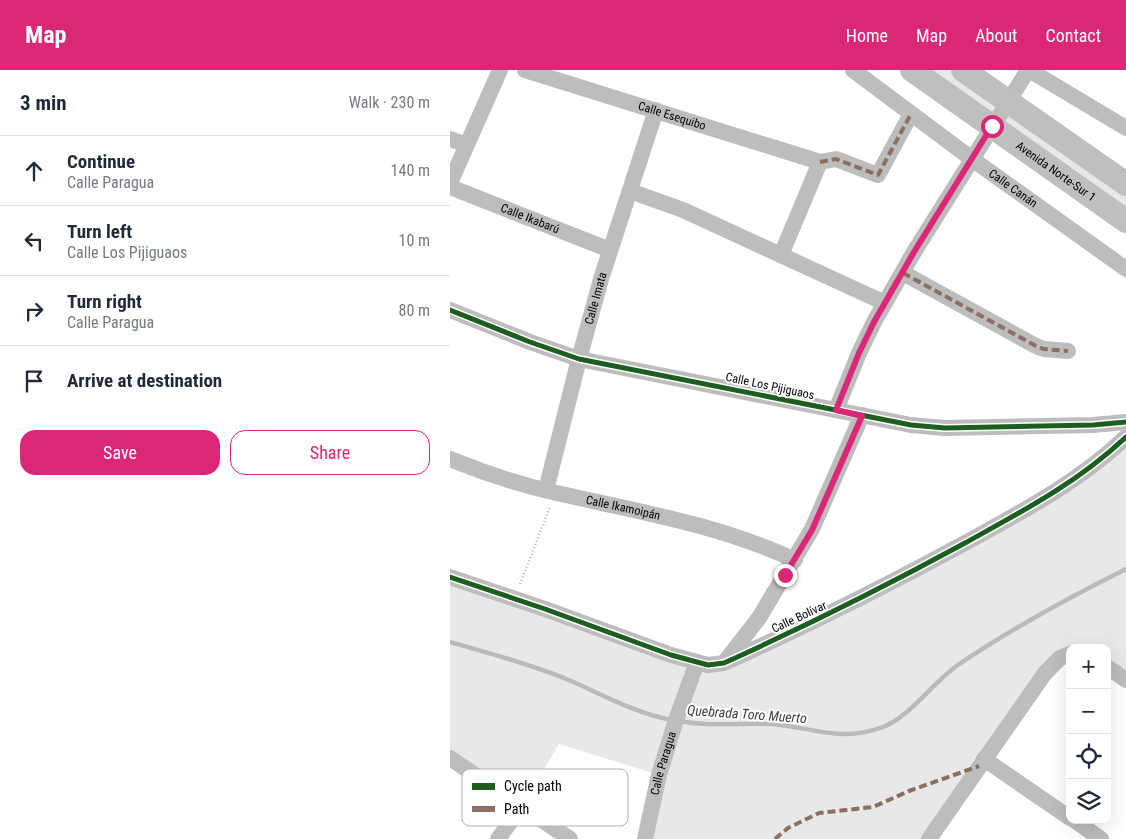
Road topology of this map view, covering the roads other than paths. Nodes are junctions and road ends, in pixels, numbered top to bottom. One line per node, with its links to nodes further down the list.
1 (500, 70): 13 (street)
2 (525, 70): 8 (street, Calle Esequibo)
3 (853, 70): 9 (street, Calle Canán)
4 (912, 70): 10 (main road, Avenida Norte-Sur 1)
5 (963, 70): 7 (main road)
6 (1028, 70): 7 (street); 11 (street)
7 (1008, 102): 10 (street); 16 (main road)
8 (656, 110): 15 (street, Calle Esequibo); 18 (street, Calle Imata)
9 (911, 114): 14 (street, Calle Canán); 15 (street, Calle Esequibo)
10 (992, 126): 14 (street); 19 (main road, Avenida Norte-Sur 1)
11 (1126, 128)
12 (450, 139): 13 (street)
13 (467, 144): 17 (street)
14 (972, 159): 22 (street, Calle Canán); 23 (street)
15 (820, 162): 21 (street)
16 (1126, 184)
17 (450, 185): 20 (street, Calle Ikabarú)
18 (630, 191): 20 (street, Calle Imata); 21 (street)
19 (1126, 222)
20 (610, 250): 27 (street, Calle Imata)
21 (781, 255): 24 (street)
22 (1126, 269)
23 (903, 273): 24 (street); 26 (street)
24 (885, 303): 28 (street)
25 (450, 310): 27 (street, Calle Los Pijiguaos)
26 (1068, 351)
27 (579, 358): 28 (street, Calle Los Pijiguaos); 33 (street, Calle Imata)
28 (836, 410): 29 (street, Calle Los Pijiguaos)
29 (862, 416): 30 (street, Calle Los Pijiguaos); 34 (street)
30 (1126, 422)
31 (1126, 437): 38 (street, Calle Bolívar)
32 (450, 459): 33 (street, Calle Ikamoipán)
33 (551, 491): 34 (street, Calle Ikamoipán)
34 (795, 560): 38 (street)
35 (450, 577): 37 (street, Calle Bolívar)
36 (1066, 656): 42 (street)
37 (697, 662): 38 (street, Calle Bolívar); 50 (street, Calle Paragua)
38 (724, 663)
39 (1111, 670): 40 (street)
40 (1126, 680)
41 (450, 758): 43 (street)
42 (984, 759): 44 (street); 51 (street)
43 (466, 769)
44 (1066, 815)
45 (1080, 824): 52 (street)
46 (507, 826): 48 (street)
47 (551, 826): 49 (street)
48 (498, 839)
49 (570, 839)
50 (645, 839)
51 (928, 839)
52 (1101, 839)

